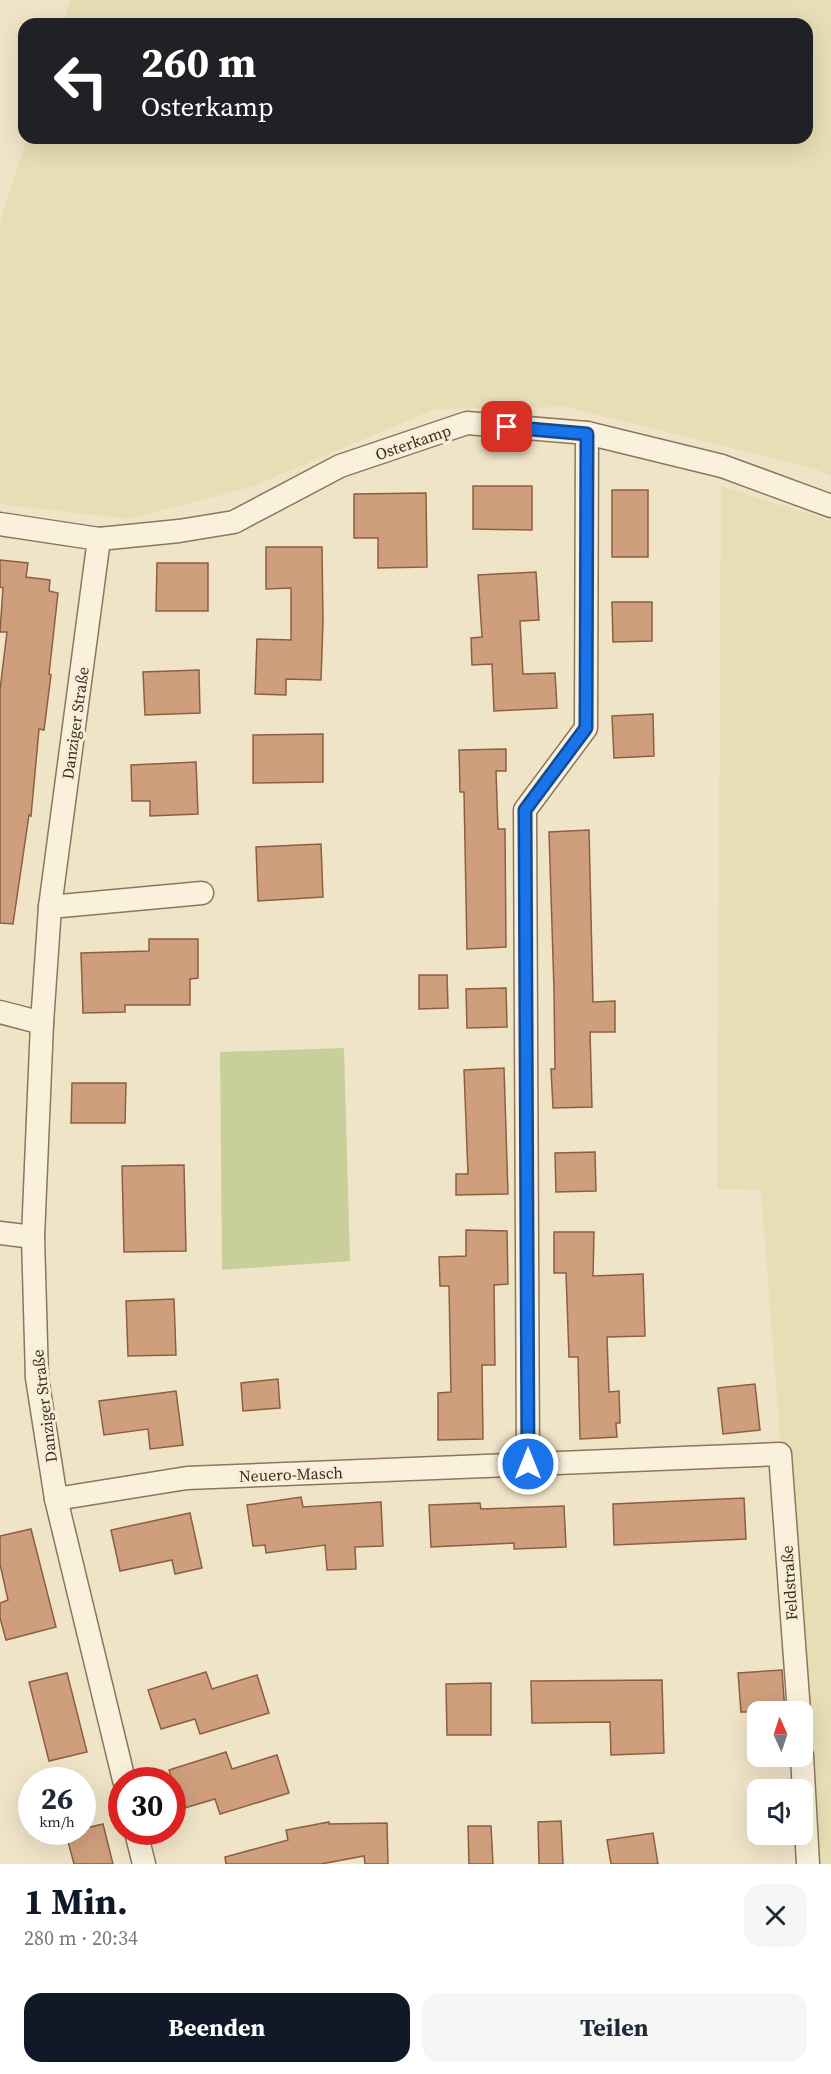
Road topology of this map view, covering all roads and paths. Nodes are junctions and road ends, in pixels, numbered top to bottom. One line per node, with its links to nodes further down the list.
1 (587, 434): 2 (street, Osterkamp); 4 (street, Osterkamp); 12 (street)
2 (831, 506)
3 (0, 524): 4 (street, Osterkamp)
4 (99, 539): 6 (street, Danziger Straße)
5 (202, 893): 6 (street)
6 (50, 907): 8 (street, Danziger Straße)
7 (0, 1012): 8 (street)
8 (42, 1023): 10 (street, Danziger Straße)
9 (0, 1233): 10 (street)
10 (33, 1237): 13 (street, Danziger Straße)
11 (780, 1454): 12 (street, Neuero-Masch); 14 (street, Feldstraße)
12 (528, 1464): 13 (street, Neuero-Masch)
13 (56, 1499): 15 (street, Danziger Straße)
14 (798, 1701)
15 (121, 1767)
16 (803, 1767): 19 (street)
17 (139, 1845): 18 (street)
18 (144, 1864)
19 (808, 1864)

